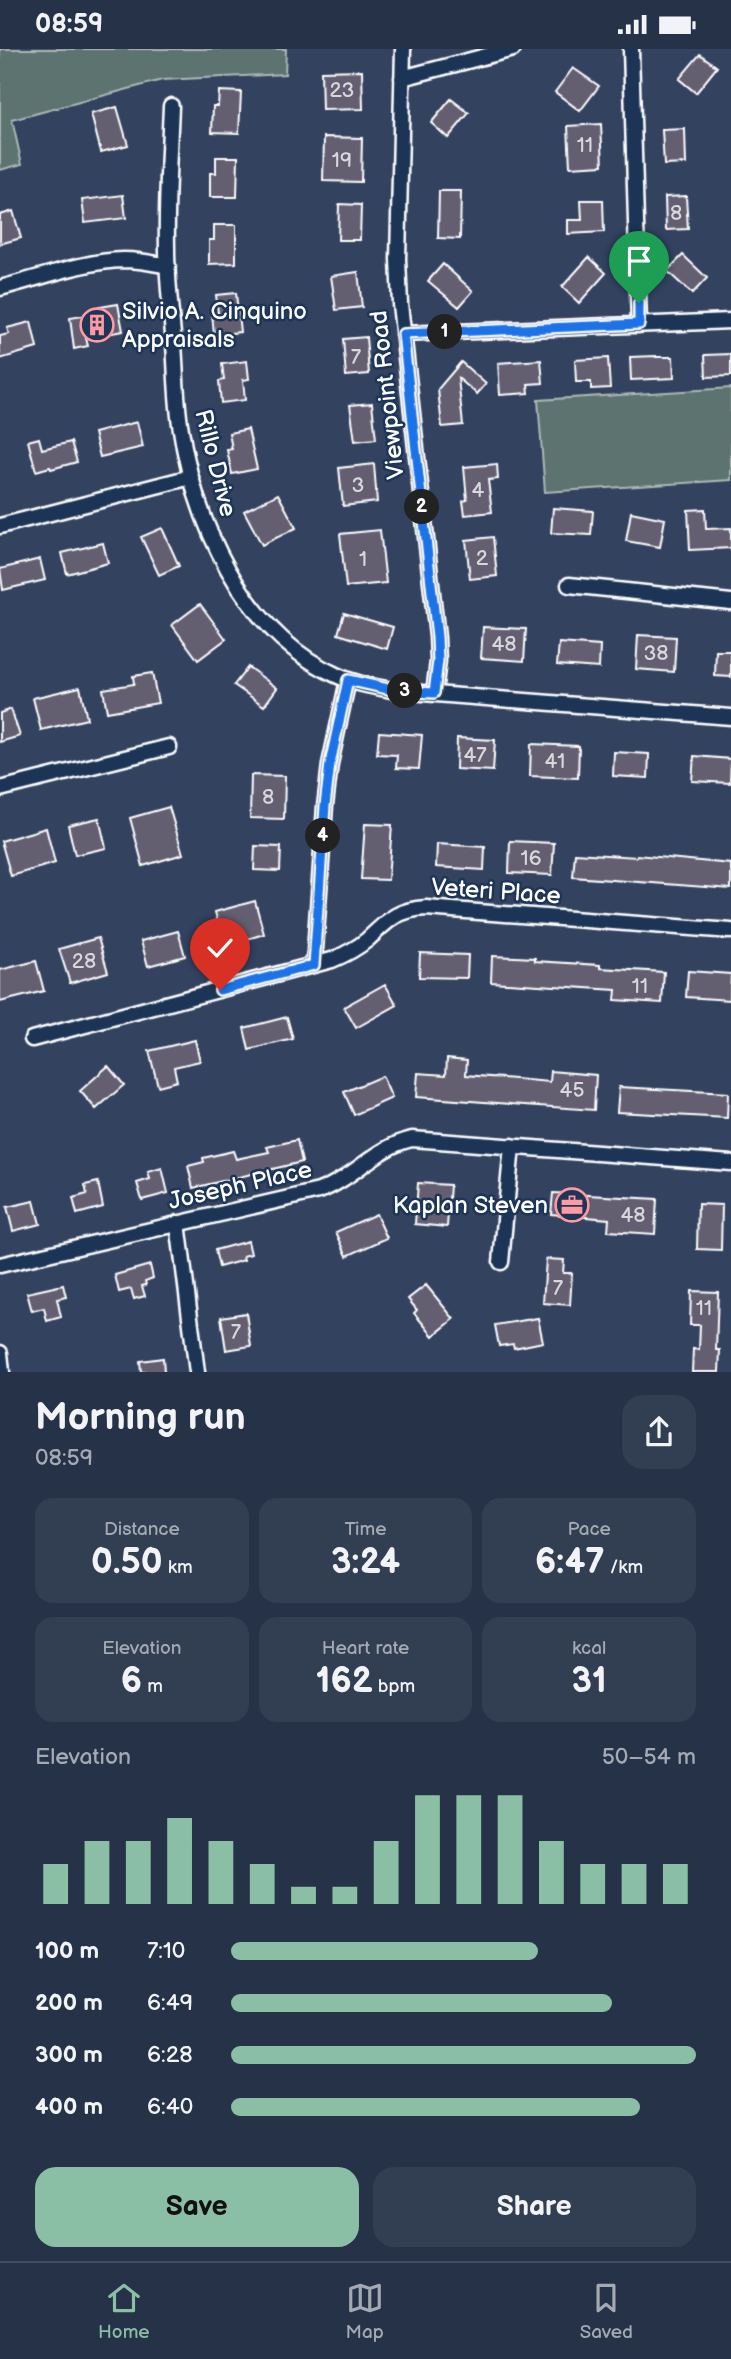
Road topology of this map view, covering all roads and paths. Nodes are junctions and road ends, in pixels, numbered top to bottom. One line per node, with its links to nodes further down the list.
1 (402, 49): 4 (street, Viewpoint Road)
2 (513, 49): 4 (street)
3 (631, 49): 9 (street)
4 (402, 78): 10 (street, Viewpoint Road)
5 (171, 106): 6 (street, Rillo Drive)
6 (168, 266): 7 (street); 11 (street, Rillo Drive)
7 (0, 288)
8 (731, 321): 9 (street)
9 (639, 324): 10 (street)
10 (403, 334): 16 (street, Viewpoint Road)
11 (191, 477): 12 (street); 15 (street, Rillo Drive)
12 (0, 526)
13 (569, 585): 14 (street)
14 (731, 602)
15 (348, 680): 16 (street, Rillo Drive); 21 (street)
16 (434, 693): 17 (street, Rillo Drive)
17 (731, 717)
18 (169, 747): 19 (street)
19 (0, 789)
20 (731, 931): 21 (street, Veteri Place)
21 (314, 965): 22 (street, Veteri Place)
22 (32, 1039)
23 (512, 1146): 24 (street, Joseph Place); 25 (street, Joseph Place); 26 (street)
24 (731, 1163)
25 (178, 1223): 27 (street, Joseph Place); 30 (street)
26 (501, 1262)
27 (0, 1265)
28 (0, 1353): 29 (street)
29 (2, 1372)
30 (197, 1372)

